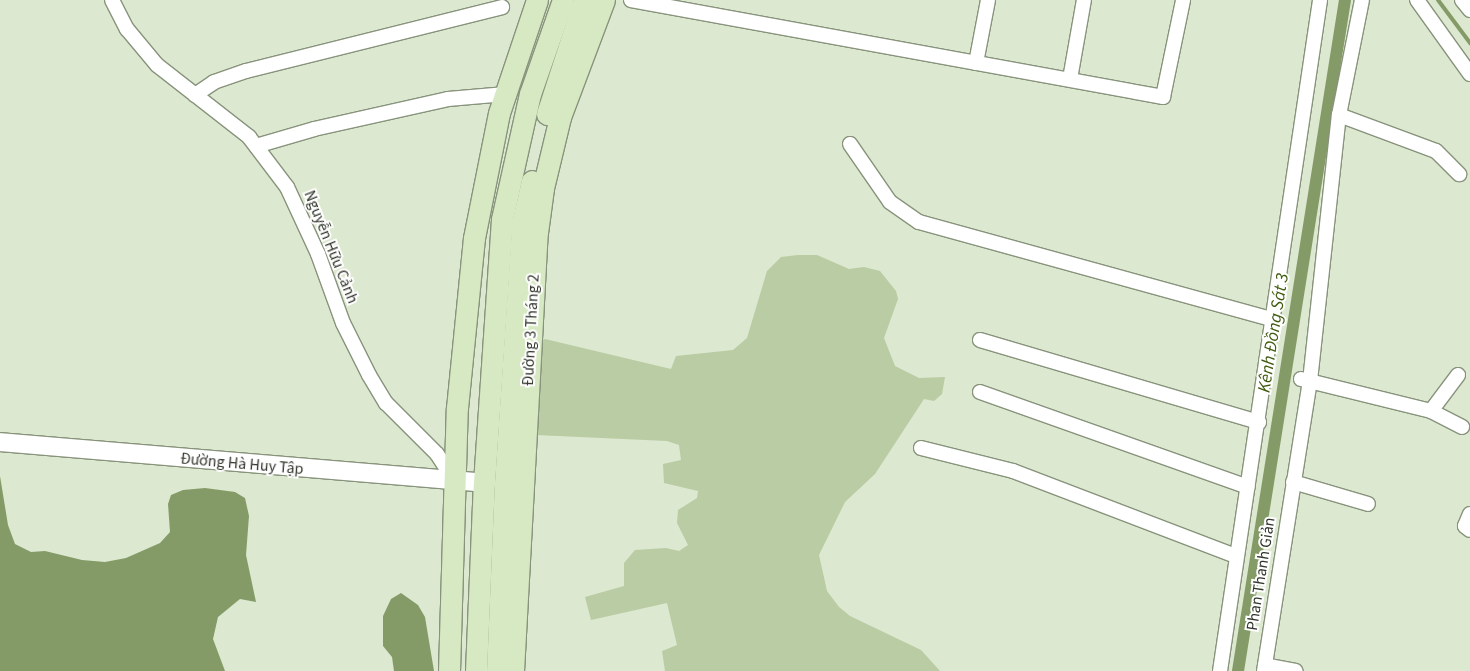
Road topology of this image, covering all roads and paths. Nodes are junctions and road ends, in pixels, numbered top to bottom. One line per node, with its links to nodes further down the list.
1 (112, 0): 20 (street, Nguyễn Hữu Cảnh)
2 (537, 0): 19 (main road)
3 (563, 0): 37 (main road, Đường 3 Tháng 2)
4 (584, 0): 37 (main road, Đường 3 Tháng 2)
5 (604, 0): 37 (main road, Đường 3 Tháng 2)
6 (631, 0): 16 (street)
7 (988, 0): 16 (street)
8 (1084, 0): 18 (street)
9 (1183, 0): 18 (street)
10 (1320, 0): 25 (street)
11 (1362, 0): 21 (street, Phan Thanh Giản)
12 (1417, 0): 17 (street)
13 (1462, 0): 15 (street)
14 (502, 7): 20 (street)
15 (1470, 10)
16 (976, 62): 18 (street)
17 (1470, 74)
18 (1070, 79)
19 (506, 94): 23 (street); 36 (main road)
20 (195, 96): 23 (street, Nguyễn Hữu Cảnh)
21 (1339, 114): 24 (street); 28 (street, Phan Thanh Giản)
22 (850, 144): 25 (street)
23 (256, 146): 36 (street, Nguyễn Hữu Cảnh)
24 (1460, 174)
25 (1274, 320): 31 (street)
26 (980, 340): 31 (street)
27 (1458, 375): 30 (street)
28 (1305, 380): 30 (street); 35 (street, Phan Thanh Giản)
29 (980, 392): 38 (street)
30 (1431, 411): 32 (street)
31 (1259, 422): 38 (street)
32 (1462, 427)
33 (0, 442): 36 (street, Đường Hà Huy Tập)
34 (921, 448): 42 (street)
35 (1294, 482): 39 (street); 43 (street, Phan Thanh Giản)
36 (456, 483): 37 (street, Đường Hà Huy Tập); 44 (main road)
37 (504, 483): 45 (main road, Đường 3 Tháng 2); 46 (main road, Đường 3 Tháng 2); 47 (main road, Đường 3 Tháng 2)
38 (1248, 487): 42 (street)
39 (1368, 504)
40 (1470, 514): 41 (street)
41 (1470, 530)
42 (1236, 556): 48 (street)
43 (1264, 668): 49 (street)
44 (448, 671)
45 (476, 671)
46 (497, 671)
47 (513, 671)
48 (1220, 671)
49 (1295, 671)

